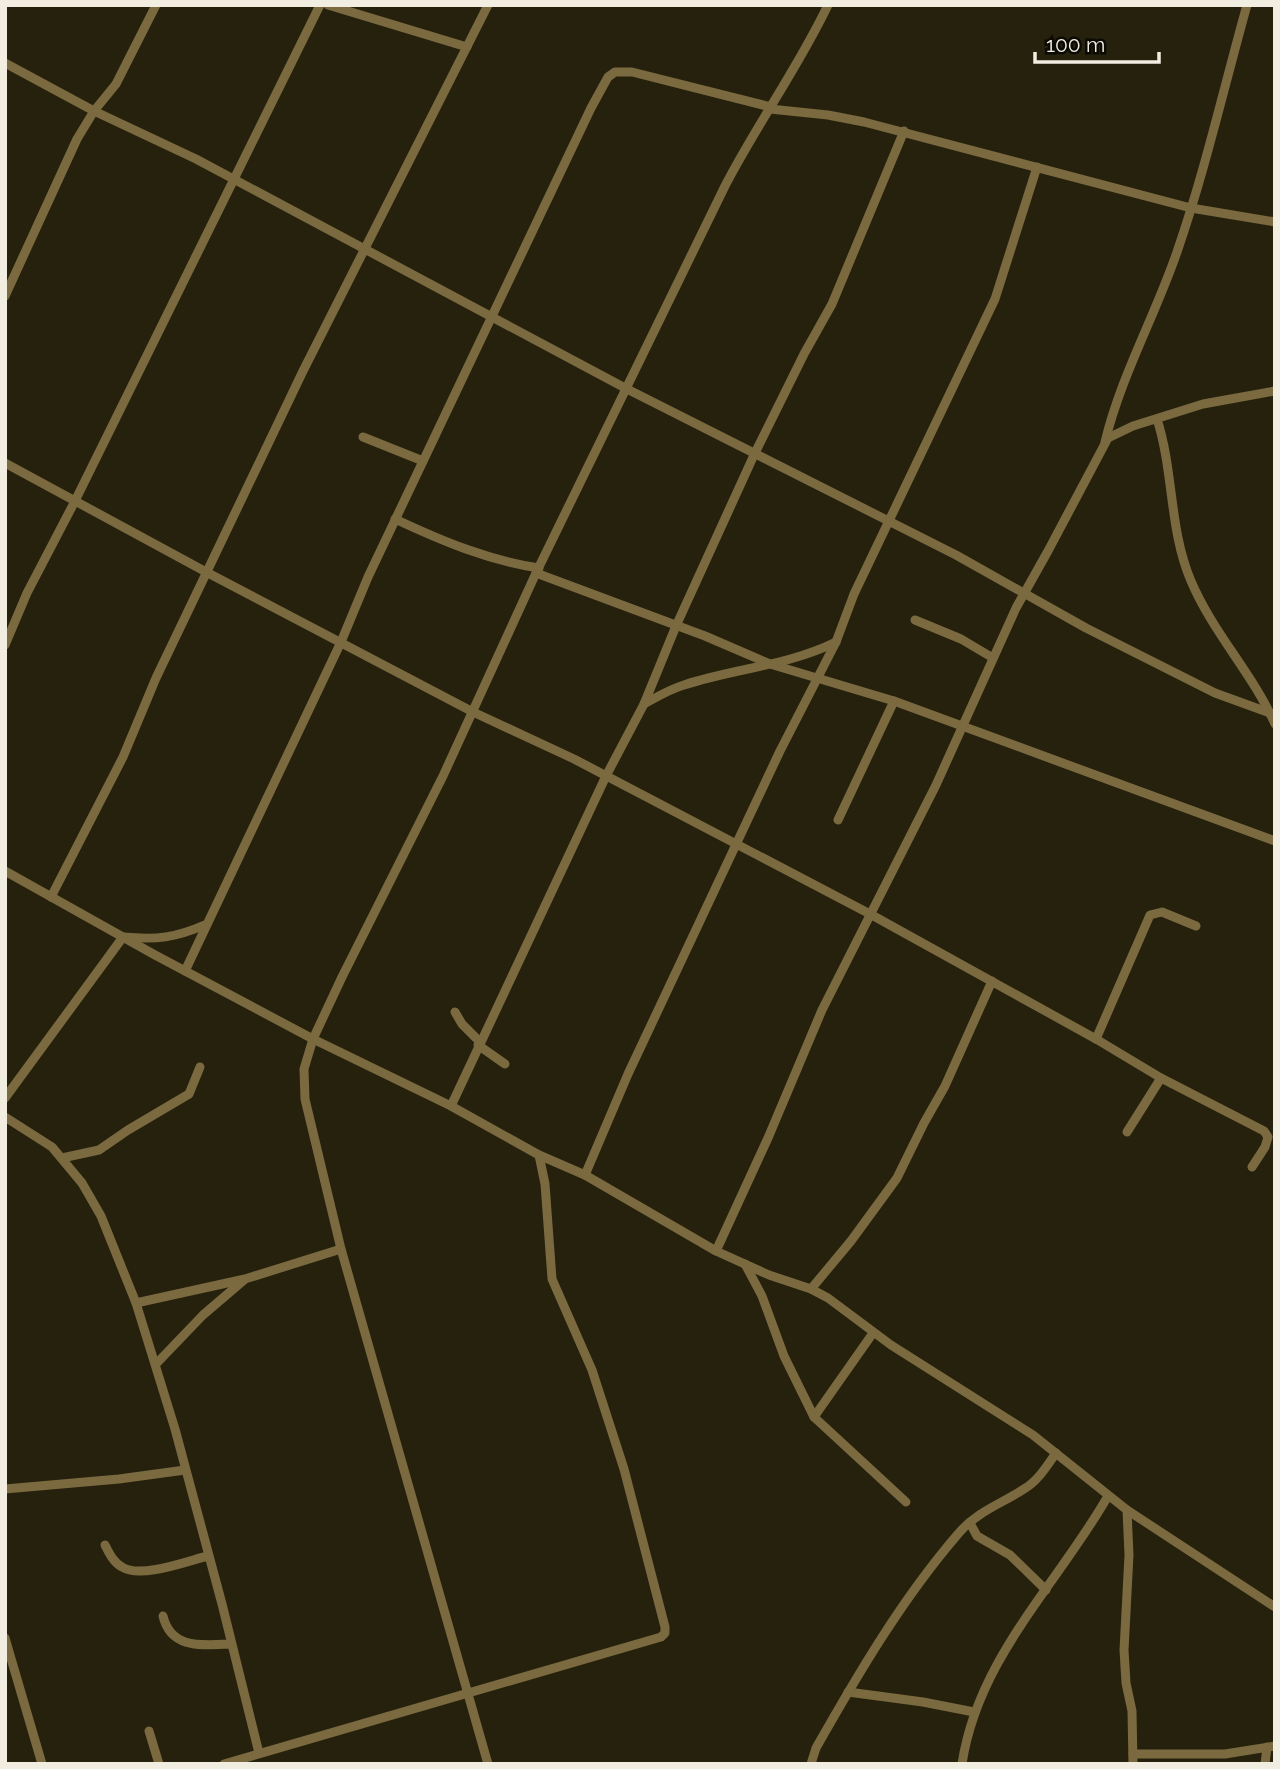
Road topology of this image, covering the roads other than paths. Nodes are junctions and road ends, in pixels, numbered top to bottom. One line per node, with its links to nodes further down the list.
1 (156, 5): 10 (street)
2 (320, 5): 13 (street)
3 (328, 5): 7 (street)
4 (488, 5): 7 (street)
5 (828, 5): 9 (street)
6 (1247, 5): 14 (street)
7 (467, 47): 16 (street)
8 (5, 62): 10 (street)
9 (770, 108): 11 (street); 18 (street); 19 (street)
10 (94, 111): 13 (street); 17 (street)
11 (904, 131): 12 (street); 24 (street)
12 (1037, 167): 14 (street); 29 (street)
13 (235, 181): 16 (street); 27 (street)
14 (1191, 208): 15 (street); 23 (street)
15 (1275, 222)
16 (366, 250): 18 (street); 31 (street)
17 (5, 296)
18 (493, 317): 19 (street); 25 (street)
19 (626, 389): 24 (street); 30 (street)
20 (1275, 391): 21 (street)
21 (1157, 419): 23 (street); 44 (street)
22 (363, 437): 25 (street)
23 (1105, 443): 32 (street)
24 (754, 455): 29 (street); 34 (street)
25 (423, 461): 28 (street)
26 (5, 463): 27 (street)
27 (75, 500): 31 (street); 37 (street)
28 (395, 519): 30 (street); 35 (street)
29 (890, 520): 32 (street); 36 (street)
30 (537, 571): 34 (street); 43 (street)
31 (208, 573): 35 (street); 52 (street)
32 (1023, 592): 38 (street); 44 (street)
33 (915, 620): 38 (street)
34 (676, 626): 39 (street); 42 (street)
35 (341, 642): 43 (street); 54 (street)
36 (836, 642): 39 (street); 40 (street)
37 (5, 645)
38 (993, 658): 46 (street)
39 (770, 664): 40 (street); 42 (street)
40 (817, 677): 41 (street); 50 (street)
41 (894, 701): 46 (street); 48 (street)
42 (644, 704): 47 (street)
43 (473, 712): 47 (street); 60 (street)
44 (1270, 713): 45 (street)
45 (1275, 724)
46 (962, 725): 49 (street); 53 (street)
47 (606, 776): 50 (street); 62 (street)
48 (838, 820)
49 (1275, 841)
50 (736, 845): 53 (street); 73 (street)
51 (5, 870): 52 (street)
52 (51, 897): 56 (street)
53 (870, 914): 58 (street); 75 (street)
54 (207, 924): 56 (street); 57 (street)
55 (1196, 926): 61 (street)
56 (123, 937): 57 (street); 66 (street)
57 (185, 971): 60 (street)
58 (992, 981): 61 (street); 78 (street)
59 (455, 1012): 62 (street)
60 (313, 1039): 67 (street); 74 (street)
61 (1096, 1039): 65 (street)
62 (479, 1044): 63 (street); 67 (street)
63 (505, 1064)
64 (200, 1067): 71 (street)
65 (1161, 1078): 69 (street); 72 (street)
66 (5, 1098)
67 (451, 1106): 70 (street)
68 (5, 1116): 71 (street)
69 (1127, 1132)
70 (539, 1155): 73 (street); 98 (street)
71 (62, 1158): 79 (street)
72 (1252, 1167)
73 (585, 1175): 75 (street)
74 (341, 1250): 77 (street); 98 (street)
75 (716, 1251): 76 (street)
76 (744, 1264): 78 (street); 82 (street)
77 (245, 1279): 79 (street); 81 (street)
78 (811, 1289): 80 (street)
79 (136, 1303): 81 (street)
80 (873, 1332): 82 (street); 83 (street)
81 (156, 1364): 84 (street)
82 (814, 1417): 87 (street)
83 (1056, 1453): 86 (street); 89 (street)
84 (185, 1470): 85 (street); 91 (street)
85 (5, 1489)
86 (1108, 1496): 88 (street); 92 (street)
87 (906, 1502)
88 (1127, 1510): 93 (street); 104 (street)
89 (970, 1522): 92 (street); 97 (street)
90 (105, 1545): 91 (street)
91 (208, 1556): 96 (street)
92 (1046, 1590): 99 (street)
93 (1275, 1607)
94 (163, 1616): 96 (street)
95 (5, 1639): 105 (street)
96 (231, 1644): 103 (street)
97 (848, 1692): 99 (street); 102 (street)
98 (467, 1693): 103 (street); 108 (street)
99 (974, 1712): 111 (street)
100 (149, 1731): 106 (street)
101 (1271, 1746): 104 (street); 112 (street)
102 (816, 1748): 109 (street); 110 (street)
103 (259, 1753): 107 (street)
104 (1133, 1759)
105 (42, 1764)
106 (159, 1764)
107 (224, 1764)
108 (488, 1764)
109 (805, 1764)
110 (811, 1764)
111 (962, 1764)
112 (1265, 1764)

